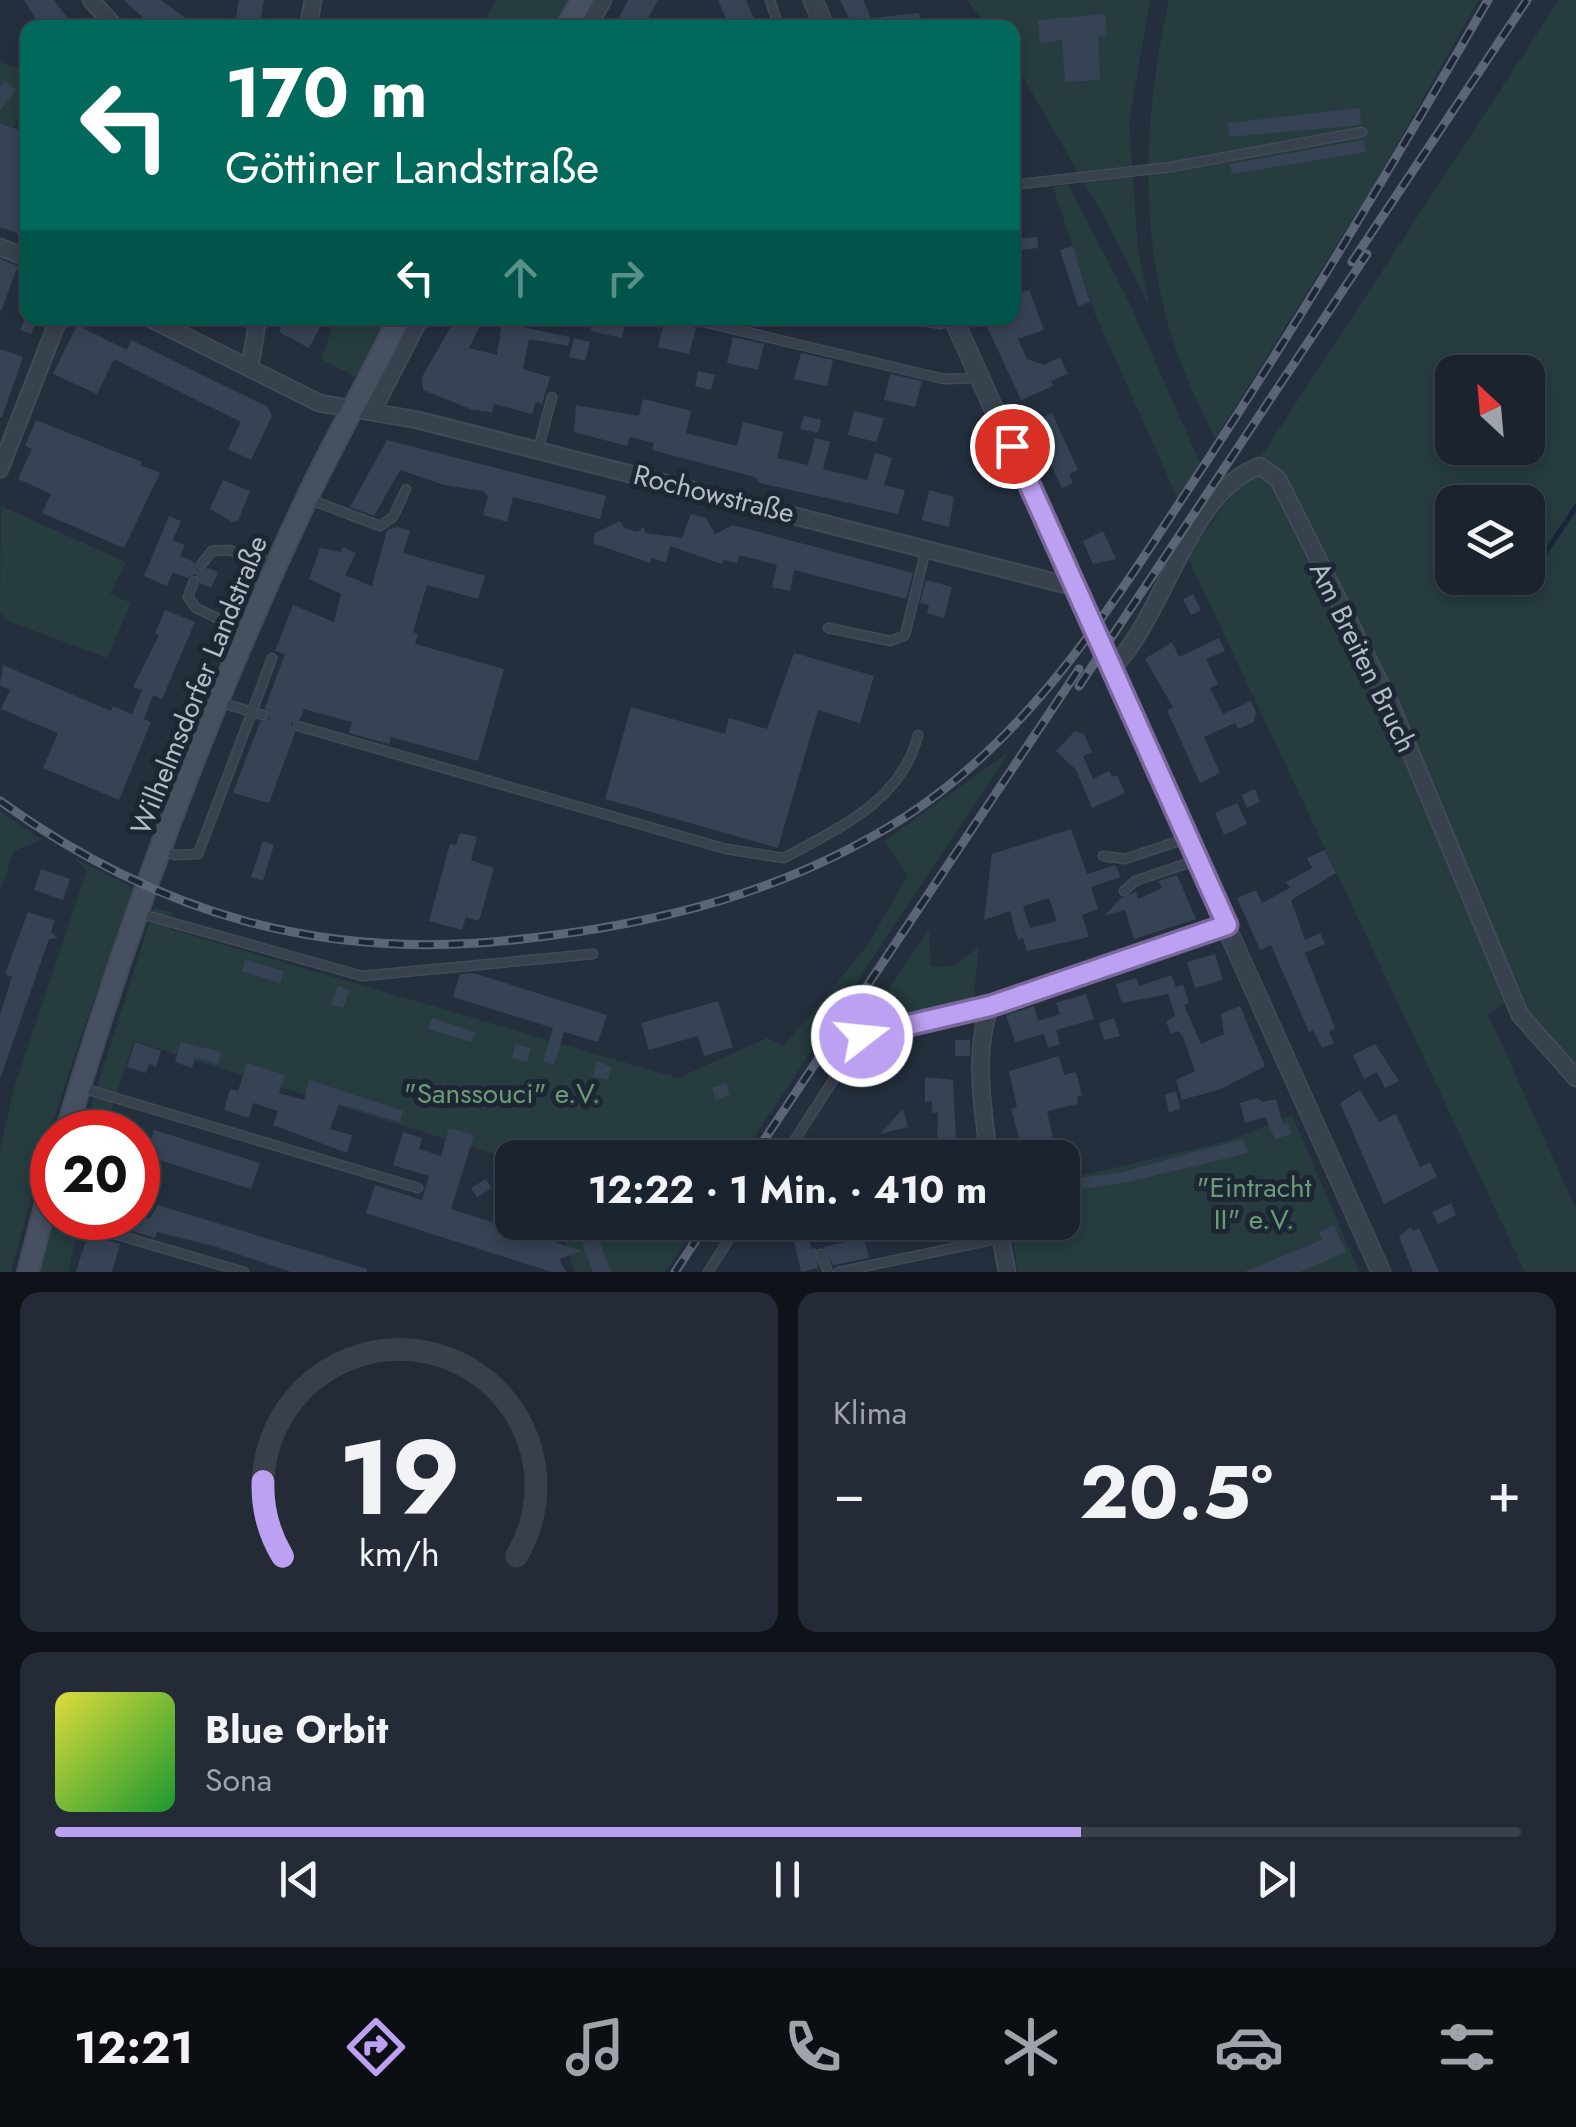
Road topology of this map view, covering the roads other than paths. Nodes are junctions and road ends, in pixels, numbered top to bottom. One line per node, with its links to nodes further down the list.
1 (91, 0): 2 (street)
2 (109, 20)
3 (1362, 132): 4 (lane)
4 (1020, 184)
5 (55, 325): 17 (street)
6 (163, 325): 12 (street, Rochowstraße)
7 (257, 325): 12 (street)
8 (396, 325): 15 (main road, Wilhelmsdorfer Landstraße)
9 (416, 325): 15 (street, Wilhelmsdorfer Landstraße)
10 (716, 325): 13 (lane)
11 (957, 325): 13 (street)
12 (250, 367): 15 (street, Rochowstraße)
13 (980, 378): 24 (street)
14 (552, 398): 16 (lane)
15 (362, 410): 16 (street, Rochowstraße); 19 (main road, Wilhelmsdorfer Landstraße)
16 (538, 450): 20 (street, Rochowstraße)
17 (0, 470)
18 (406, 489): 19 (lane)
19 (306, 498): 21 (main road, Wilhelmsdorfer Landstraße)
20 (926, 549): 24 (street, Rochowstraße); 25 (lane)
21 (277, 564): 22 (lane); 26 (main road, Wilhelmsdorfer Landstraße)
22 (201, 565)
23 (194, 581): 26 (lane)
24 (1074, 586): 28 (street)
25 (828, 628)
26 (247, 633): 29 (main road, Wilhelmsdorfer Landstraße)
27 (272, 658): 30 (lane)
28 (1111, 669): 34 (street); 43 (street, Am Breiten Bruch)
29 (219, 702): 30 (lane); 35 (main road, Wilhelmsdorfer Landstraße)
30 (252, 712): 31 (lane); 35 (lane)
31 (262, 715)
32 (298, 726): 33 (lane)
33 (918, 735)
34 (1188, 838): 36 (lane); 37 (street)
35 (161, 850): 39 (main road, Wilhelmsdorfer Landstraße)
36 (1103, 856)
37 (1198, 860): 38 (lane); 40 (street)
38 (1124, 890)
39 (138, 913): 41 (lane); 44 (main road, Wilhelmsdorfer Landstraße)
40 (1227, 925): 42 (street); 61 (street)
41 (593, 954)
42 (990, 1006): 46 (lane); 47 (street)
43 (1576, 1078)
44 (80, 1087): 45 (main road, Wilhelmsdorfer Landstraße); 48 (lane)
45 (73, 1110)
46 (795, 1140)
47 (987, 1140)
48 (418, 1188)
49 (41, 1240): 55 (main road)
50 (136, 1240): 56 (lane)
51 (728, 1240): 57 (lane)
52 (962, 1240): 59 (lane)
53 (1002, 1240): 60 (street)
54 (821, 1254): 58 (lane)
55 (28, 1272)
56 (244, 1272)
57 (708, 1272)
58 (828, 1272)
59 (839, 1272)
60 (1007, 1272)
61 (1381, 1272)

